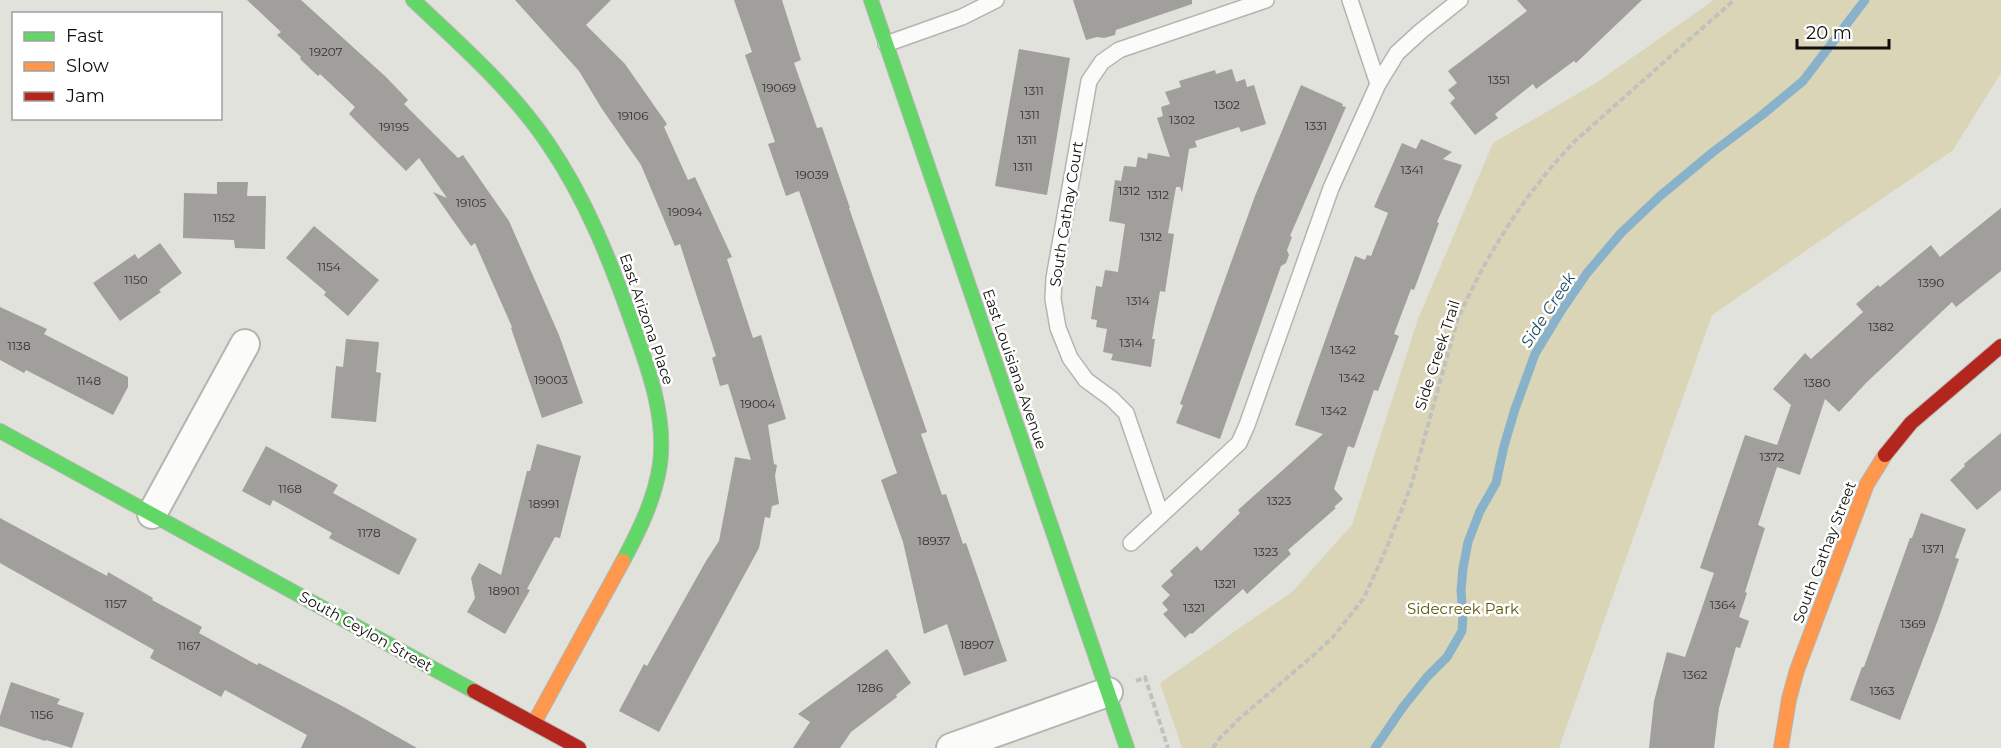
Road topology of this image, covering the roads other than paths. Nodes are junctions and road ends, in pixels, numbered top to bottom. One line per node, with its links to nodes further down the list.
1 (413, 0): 16 (street, East Arizona Place)
2 (871, 0): 7 (street, East Louisiana Avenue)
3 (996, 0): 7 (lane)
4 (1266, 0): 13 (lane, South Cathay Court)
5 (1350, 0): 8 (lane)
6 (1460, 0): 8 (lane)
7 (886, 44): 15 (street, East Louisiana Avenue)
8 (1378, 84): 13 (lane)
9 (245, 344): 12 (street)
10 (2001, 346): 20 (street, South Cathay Street)
11 (0, 431): 12 (street, South Ceylon Street)
12 (152, 514): 16 (street, South Ceylon Street)
13 (1161, 515): 14 (lane)
14 (1131, 543)
15 (1108, 692): 18 (street); 19 (street, East Louisiana Avenue)
16 (534, 723): 17 (street, South Ceylon Street)
17 (579, 748)
18 (951, 748)
19 (1127, 748)
20 (1781, 748)

